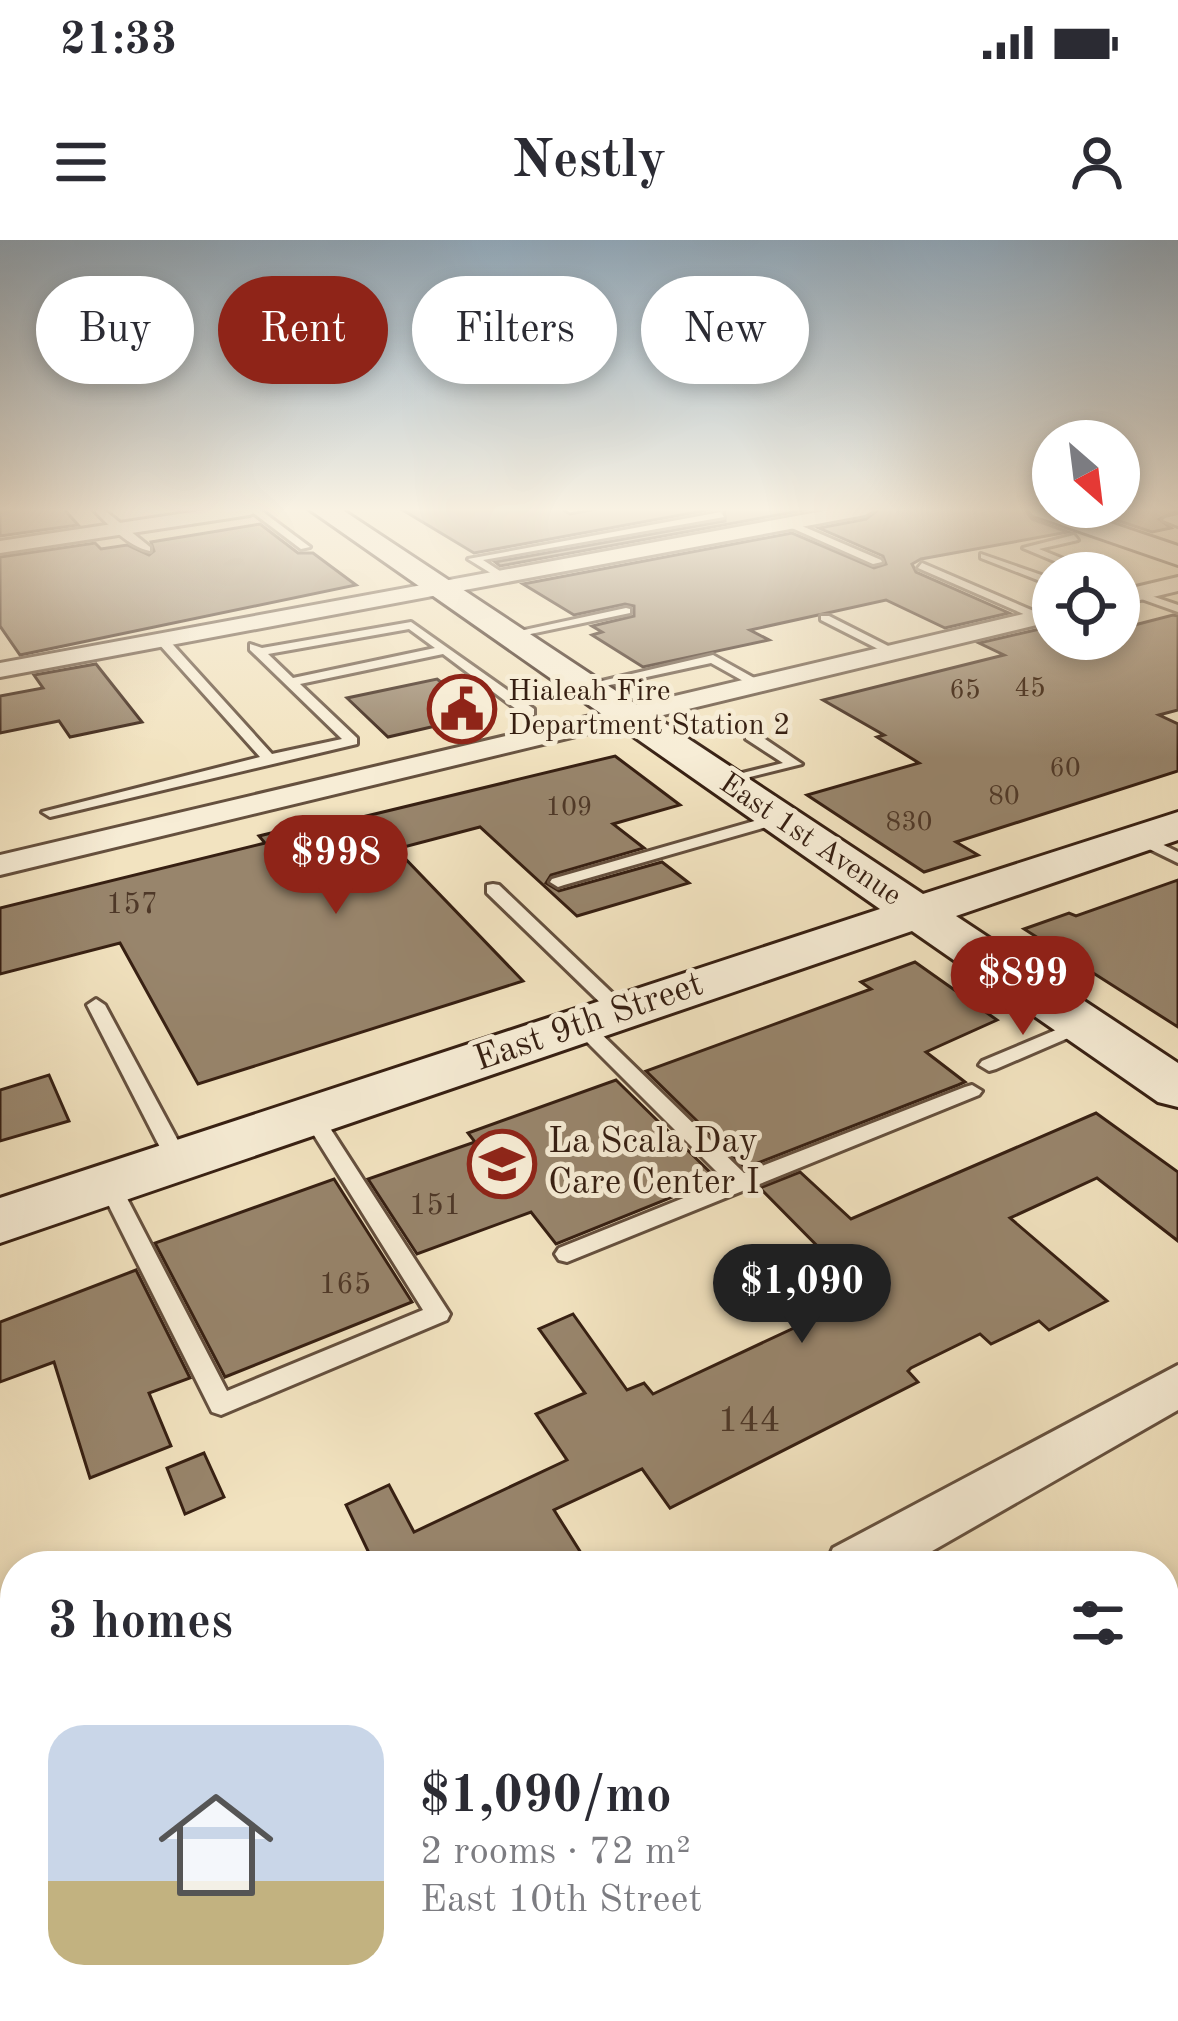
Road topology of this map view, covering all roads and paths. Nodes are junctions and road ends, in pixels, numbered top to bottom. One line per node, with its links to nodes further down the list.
1 (423, 592): 13 (street)
2 (445, 592): 12 (street, East 1st Avenue)
3 (991, 592): 7 (lane)
4 (999, 592): 6 (lane)
5 (1140, 596): 8 (lane)
6 (1032, 607)
7 (1032, 608)
8 (1178, 609)
9 (626, 611): 12 (lane)
10 (825, 618): 15 (lane)
11 (1032, 618): 15 (street)
12 (507, 635): 19 (street, East 1st Avenue)
13 (162, 640): 16 (street); 23 (lane)
14 (445, 650): 17 (lane); 17 (lane); 20 (lane)
15 (894, 652): 18 (street)
16 (0, 670)
17 (290, 682): 23 (lane)
18 (759, 684): 19 (lane); 21 (street)
19 (582, 687): 21 (street, East 1st Avenue)
20 (529, 712)
21 (625, 716): 24 (street, East 1st Avenue); 28 (street)
22 (751, 736): 24 (lane)
23 (269, 759): 25 (lane)
24 (723, 782): 26 (street, East 1st Avenue)
25 (50, 812)
26 (779, 819): 29 (lane); 31 (street, East 1st Avenue)
27 (1165, 840): 31 (street, East 9th Street)
28 (0, 866)
29 (558, 882)
30 (493, 890): 33 (lane)
31 (918, 912): 33 (street, East 9th Street); 34 (street, East 1st Avenue)
32 (96, 1005): 39 (lane)
33 (601, 1019): 38 (street, East 9th Street); 41 (lane)
34 (1083, 1024): 35 (lane); 36 (street, East 1st Avenue)
35 (989, 1065)
36 (1178, 1089)
37 (972, 1090): 41 (lane)
38 (312, 1116): 39 (street, East 9th Street); 40 (lane)
39 (178, 1161): 40 (street, East 9th Street)
40 (109, 1184): 42 (street, East 9th Street)
41 (741, 1184): 43 (lane)
42 (0, 1221)
43 (567, 1254)
44 (1178, 1385): 45 (street)
45 (881, 1551)

